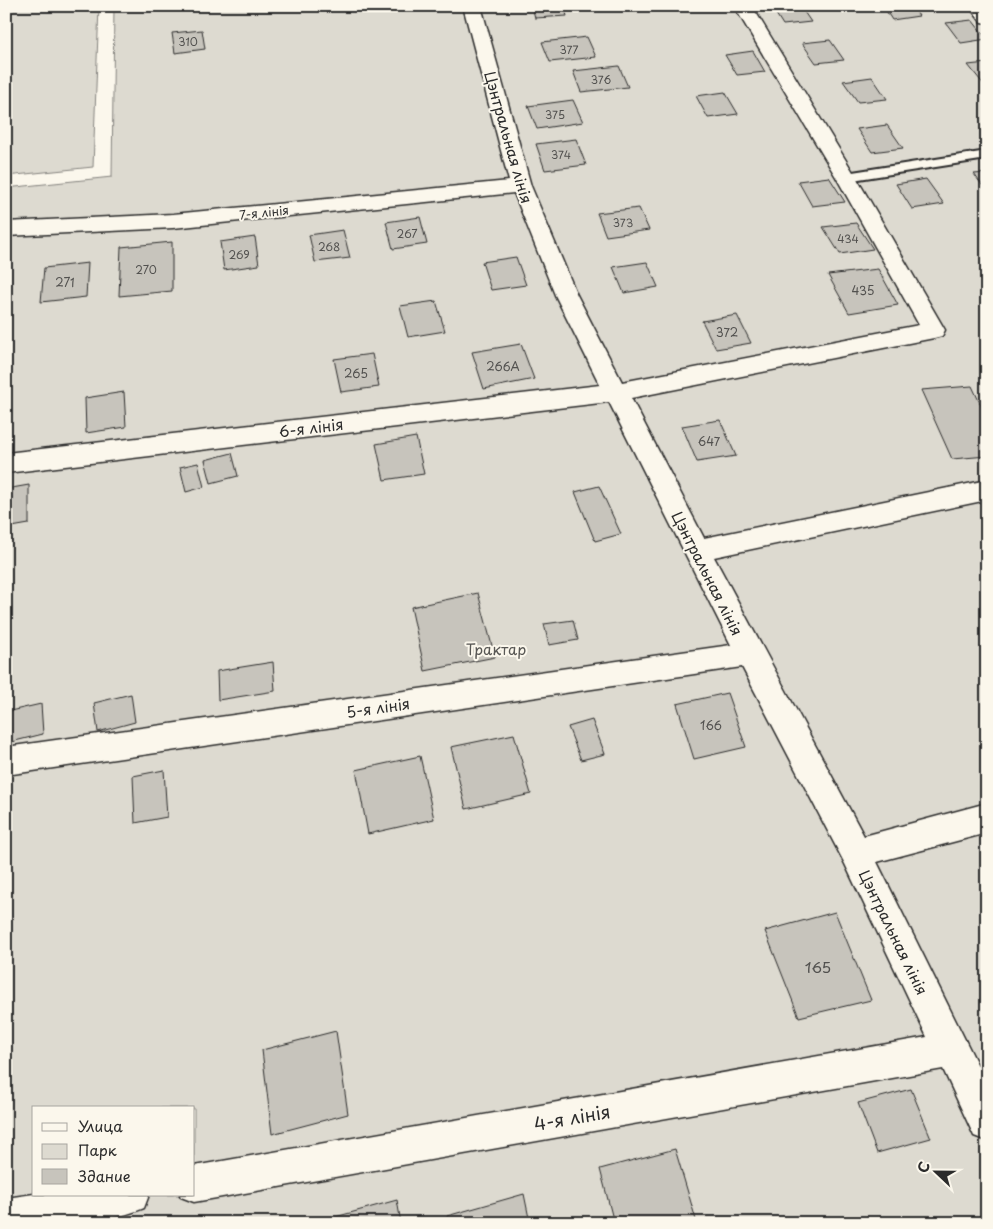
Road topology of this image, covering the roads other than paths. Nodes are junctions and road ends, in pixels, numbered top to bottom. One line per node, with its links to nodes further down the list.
1 (472, 6): 7 (street, Цэнтральная лінія)
2 (743, 6): 6 (street)
3 (978, 6): 4 (street)
4 (987, 18)
5 (987, 155): 6 (lane)
6 (846, 177): 9 (street, 6-я лінія)
7 (520, 186): 8 (street, 7-я лінія); 9 (street, Цэнтральная лінія)
8 (6, 229)
9 (615, 392): 10 (street, 6-я лінія); 12 (street, Цэнтральная лінія)
10 (6, 463)
11 (987, 490): 12 (street)
12 (696, 550): 13 (street, Цэнтральная лінія)
13 (750, 654): 14 (street, 5-я лінія); 16 (street, Цэнтральная лінія)
14 (6, 761)
15 (987, 818): 16 (street)
16 (856, 853): 17 (street, Цэнтральная лінія)
17 (951, 1050): 18 (street, Цэнтральная лінія); 19 (street, 4-я лінія)
18 (987, 1122)
19 (195, 1184)
20 (125, 1196): 21 (street)
21 (6, 1217)

